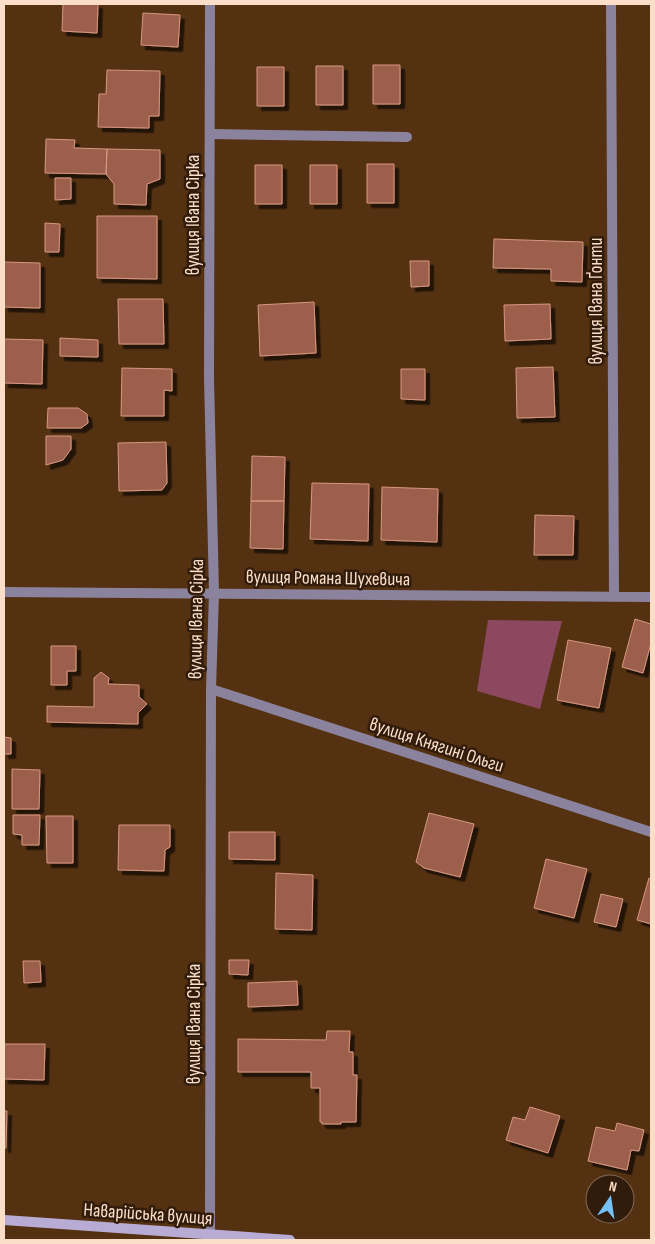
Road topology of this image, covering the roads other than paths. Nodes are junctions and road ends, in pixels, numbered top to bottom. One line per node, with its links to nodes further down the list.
1 (210, 4): 3 (street, вулиця Івана Сірка)
2 (611, 4): 8 (street, вулиця Івана Ґонти)
3 (210, 134): 4 (street); 6 (street, вулиця Івана Сірка)
4 (408, 137)
5 (4, 592): 6 (street, вулиця Романа Шухевича)
6 (214, 593): 8 (street, вулиця Романа Шухевича); 9 (street, вулиця Івана Сірка)
7 (651, 597): 8 (street, вулиця Романа Шухевича)
8 (614, 598)
9 (211, 690): 10 (street, вулиця Княгині Ольги); 12 (street, вулиця Івана Сірка)
10 (651, 832)
11 (4, 1220): 12 (street, Наварійська вулиця)
12 (210, 1235): 13 (street, Наварійська вулиця)
13 (290, 1240)

